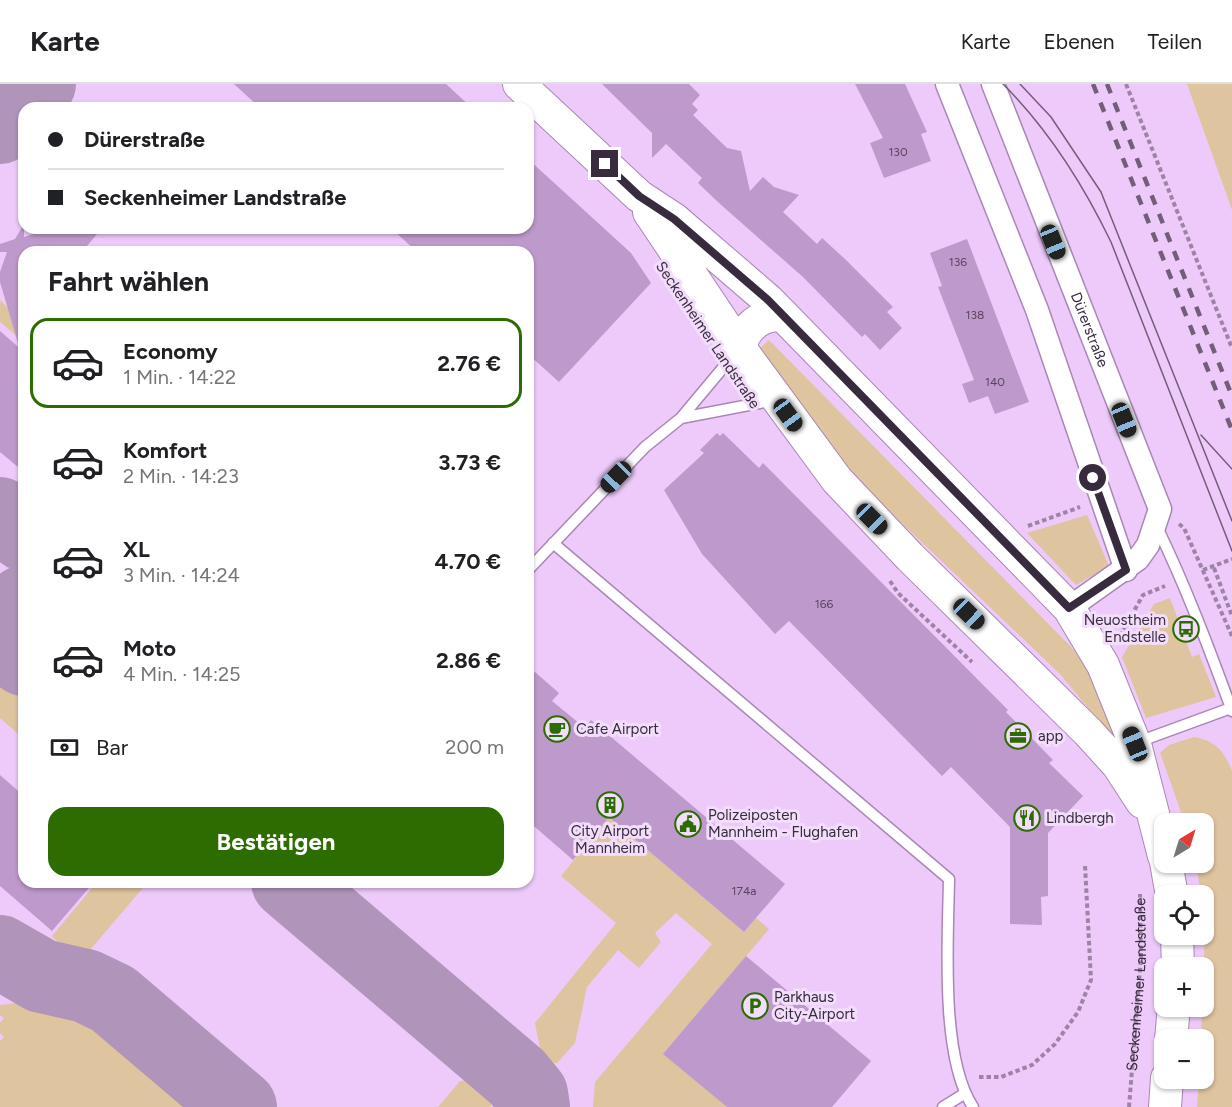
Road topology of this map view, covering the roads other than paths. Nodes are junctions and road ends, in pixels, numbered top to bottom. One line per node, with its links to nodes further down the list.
1 (519, 84): 4 (main road, Seckenheimer Landstraße)
2 (947, 84): 12 (street)
3 (993, 84): 9 (street, Dürerstraße)
4 (639, 196): 5 (main road, Seckenheimer Landstraße); 6 (main road, Seckenheimer Landstraße)
5 (783, 315): 6 (main road); 13 (main road, Seckenheimer Landstraße)
6 (740, 348): 7 (main road, Seckenheimer Landstraße); 8 (lane)
7 (777, 400): 8 (lane); 15 (main road, Seckenheimer Landstraße)
8 (681, 418): 10 (lane)
9 (1158, 517): 12 (street); 14 (lane)
10 (553, 543): 11 (lane); 18 (lane)
11 (534, 564)
12 (1126, 570): 13 (street)
13 (1069, 608): 15 (main road, Seckenheimer Landstraße)
14 (1231, 710): 15 (lane)
15 (1127, 754): 16 (main road, Seckenheimer Landstraße)
16 (1154, 827)
17 (1166, 1089): 21 (main road)
18 (964, 1094): 19 (lane); 20 (lane)
19 (943, 1107)
20 (973, 1107)
21 (1165, 1107)

